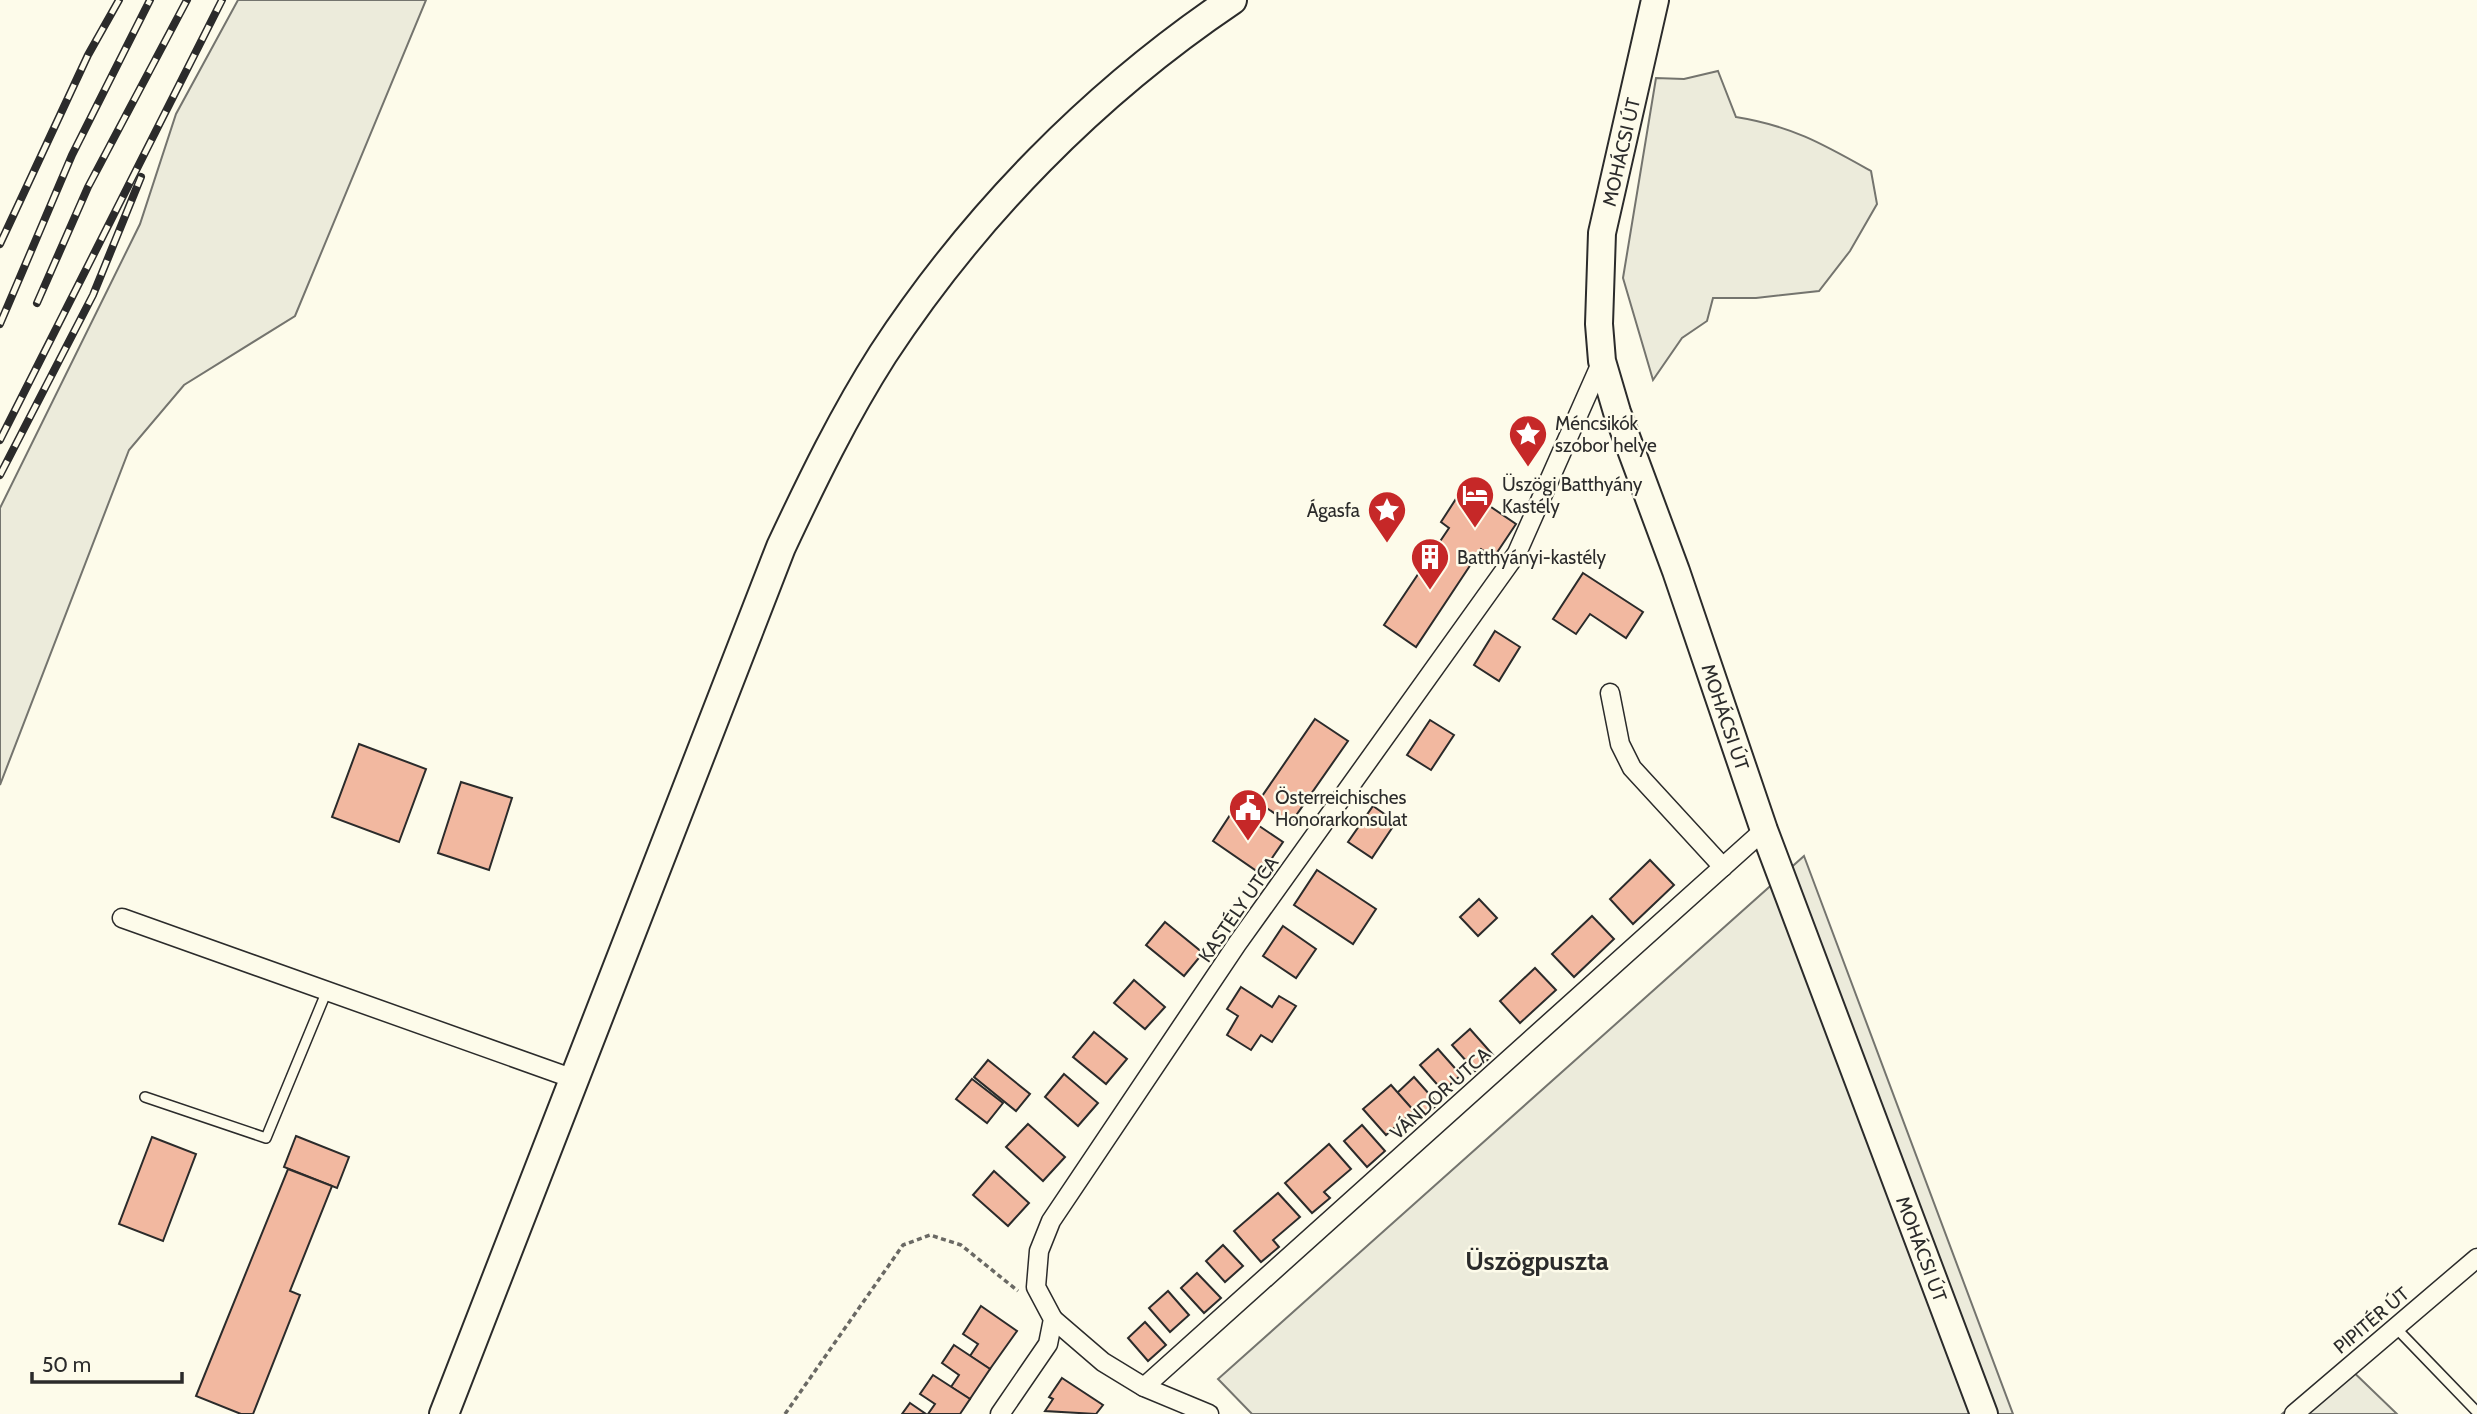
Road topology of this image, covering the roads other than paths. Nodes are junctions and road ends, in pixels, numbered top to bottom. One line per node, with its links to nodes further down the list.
1 (1232, 0): 9 (main road)
2 (1655, 0): 3 (main road, MOHÁCSI ÚT)
3 (1602, 361): 5 (main road, MOHÁCSI ÚT); 12 (street, KASTÉLY UTCA)
4 (1609, 693): 6 (street)
5 (1765, 830): 6 (street, VÁNDOR UTCA); 19 (main road, MOHÁCSI ÚT)
6 (1723, 867): 14 (street, VÁNDOR UTCA)
7 (122, 918): 8 (street)
8 (326, 993): 9 (street); 10 (lane)
9 (574, 1079): 16 (main road)
10 (145, 1097)
11 (2477, 1258): 13 (street, PIPITÉR ÚT)
12 (1053, 1319): 14 (street); 17 (street)
13 (2395, 1327): 15 (lane); 20 (street, PIPITÉR ÚT)
14 (1144, 1387): 18 (street)
15 (2477, 1412)
16 (444, 1414)
17 (1000, 1414)
18 (1209, 1414)
19 (1984, 1414)
20 (2294, 1414)

